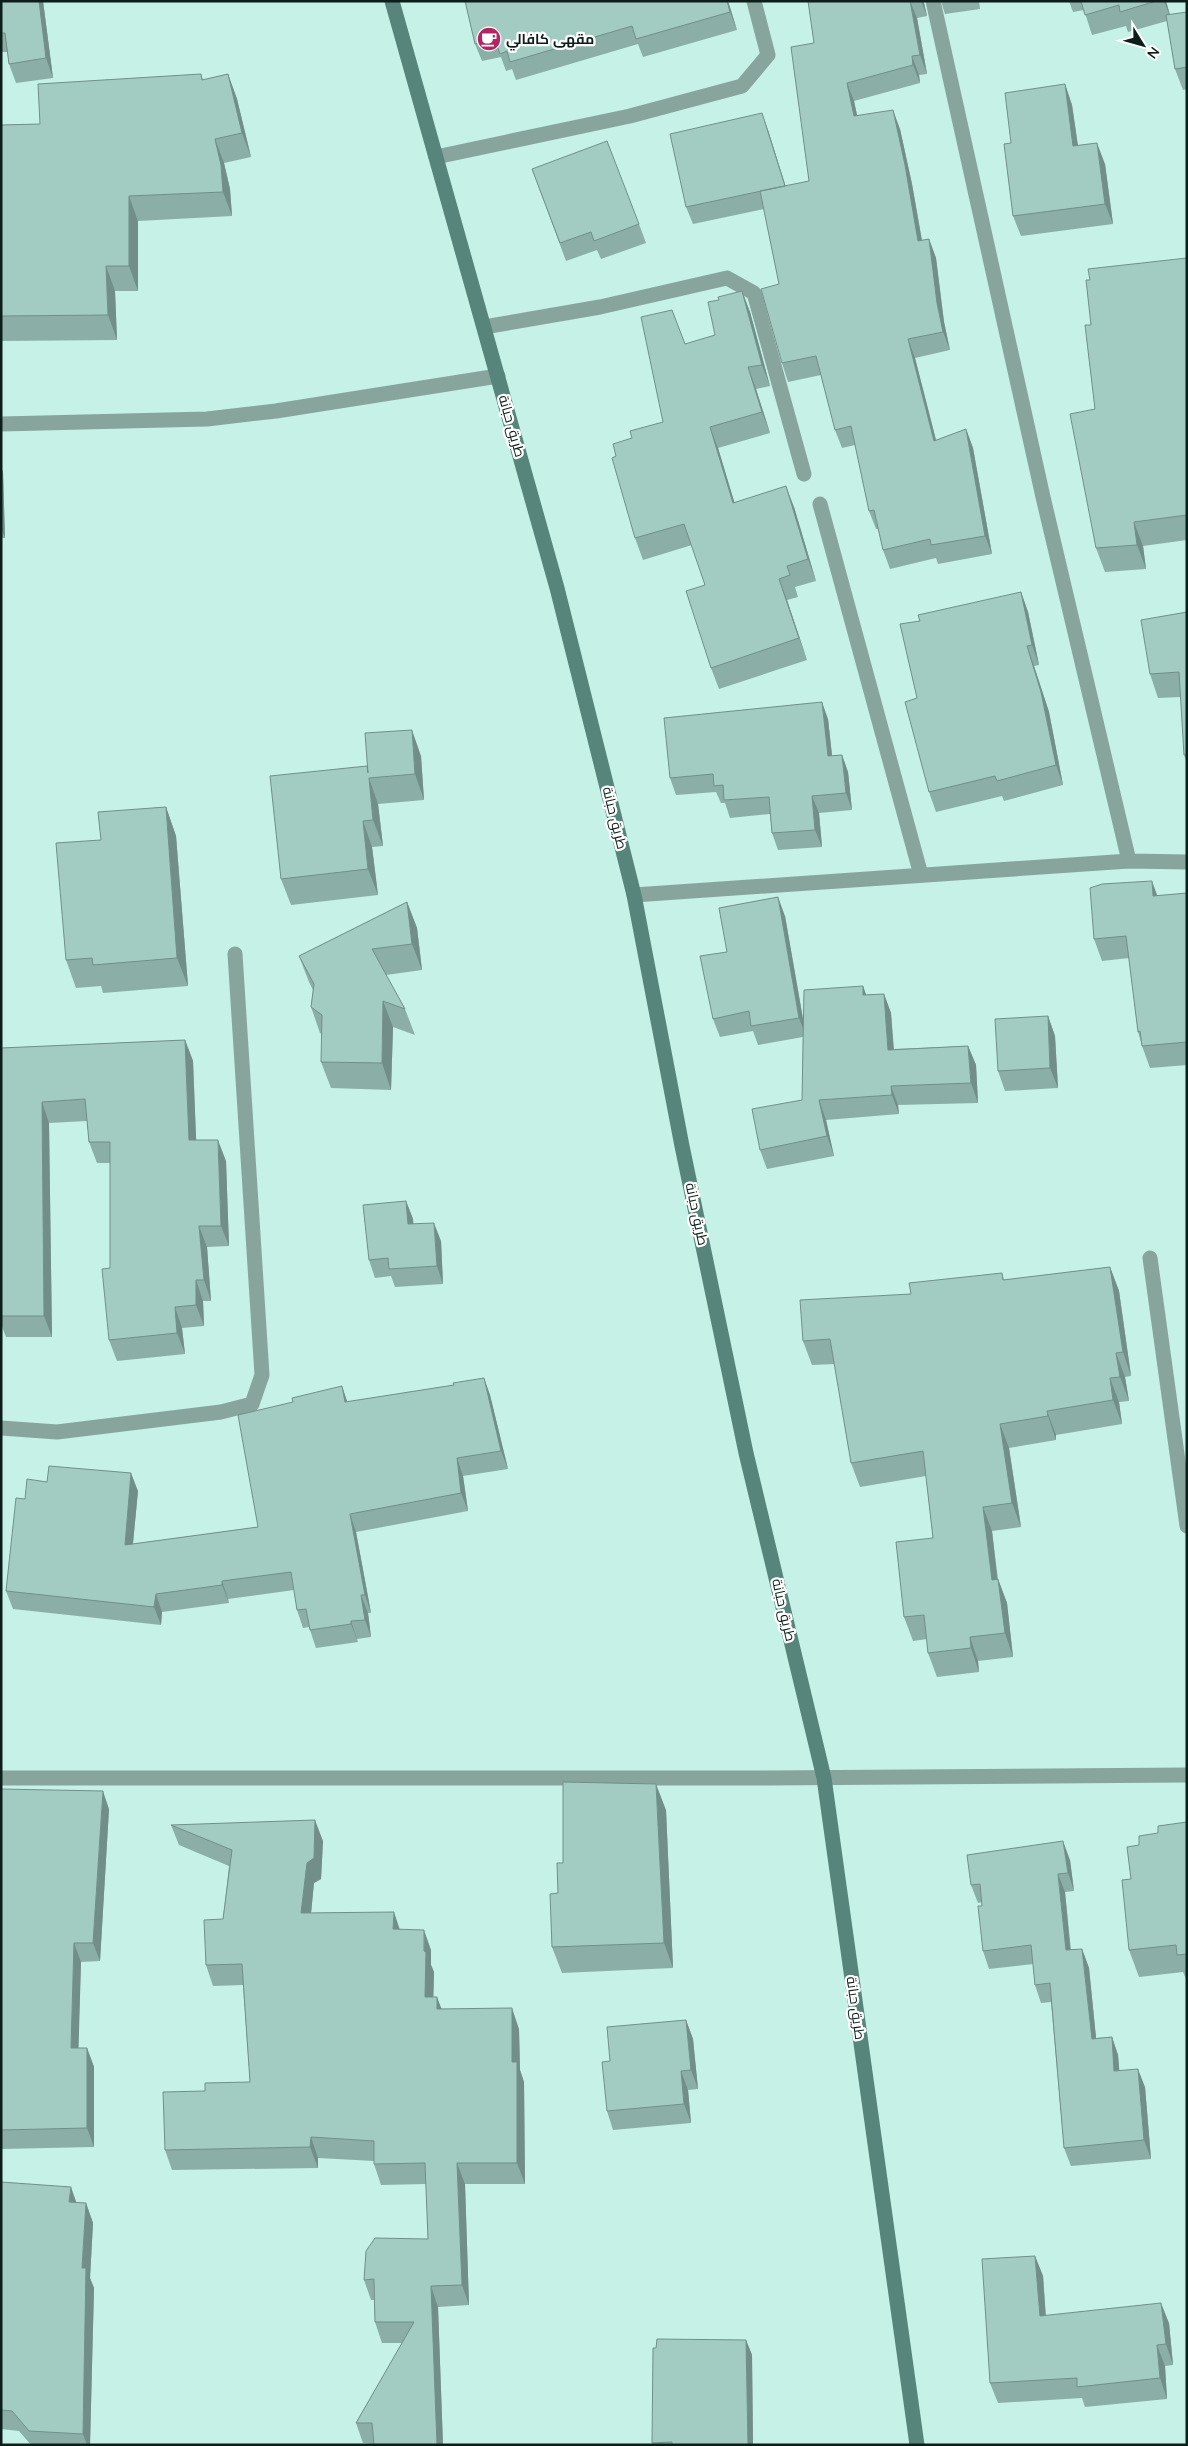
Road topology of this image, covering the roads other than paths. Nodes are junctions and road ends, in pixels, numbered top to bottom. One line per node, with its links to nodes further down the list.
1 (392, 1): 4 (street, طريق حبانة)
2 (754, 1): 4 (street)
3 (933, 1): 10 (street)
4 (436, 157): 5 (street, طريق حبانة)
5 (484, 327): 6 (street, طريق حبانة); 8 (street)
6 (498, 376): 7 (street); 13 (street, طريق حبانة)
7 (1, 424)
8 (804, 474)
9 (820, 504): 12 (street)
10 (1129, 861): 11 (street); 12 (street)
11 (1187, 862)
12 (921, 875): 13 (street)
13 (634, 895): 20 (street, طريق حبانة)
14 (235, 954): 16 (street)
15 (1150, 1258): 17 (street)
16 (1, 1428)
17 (1187, 1526)
18 (1187, 1775): 20 (street)
19 (1, 1778): 20 (street)
20 (824, 1778): 21 (street, طريق حبانة)
21 (917, 2445)

